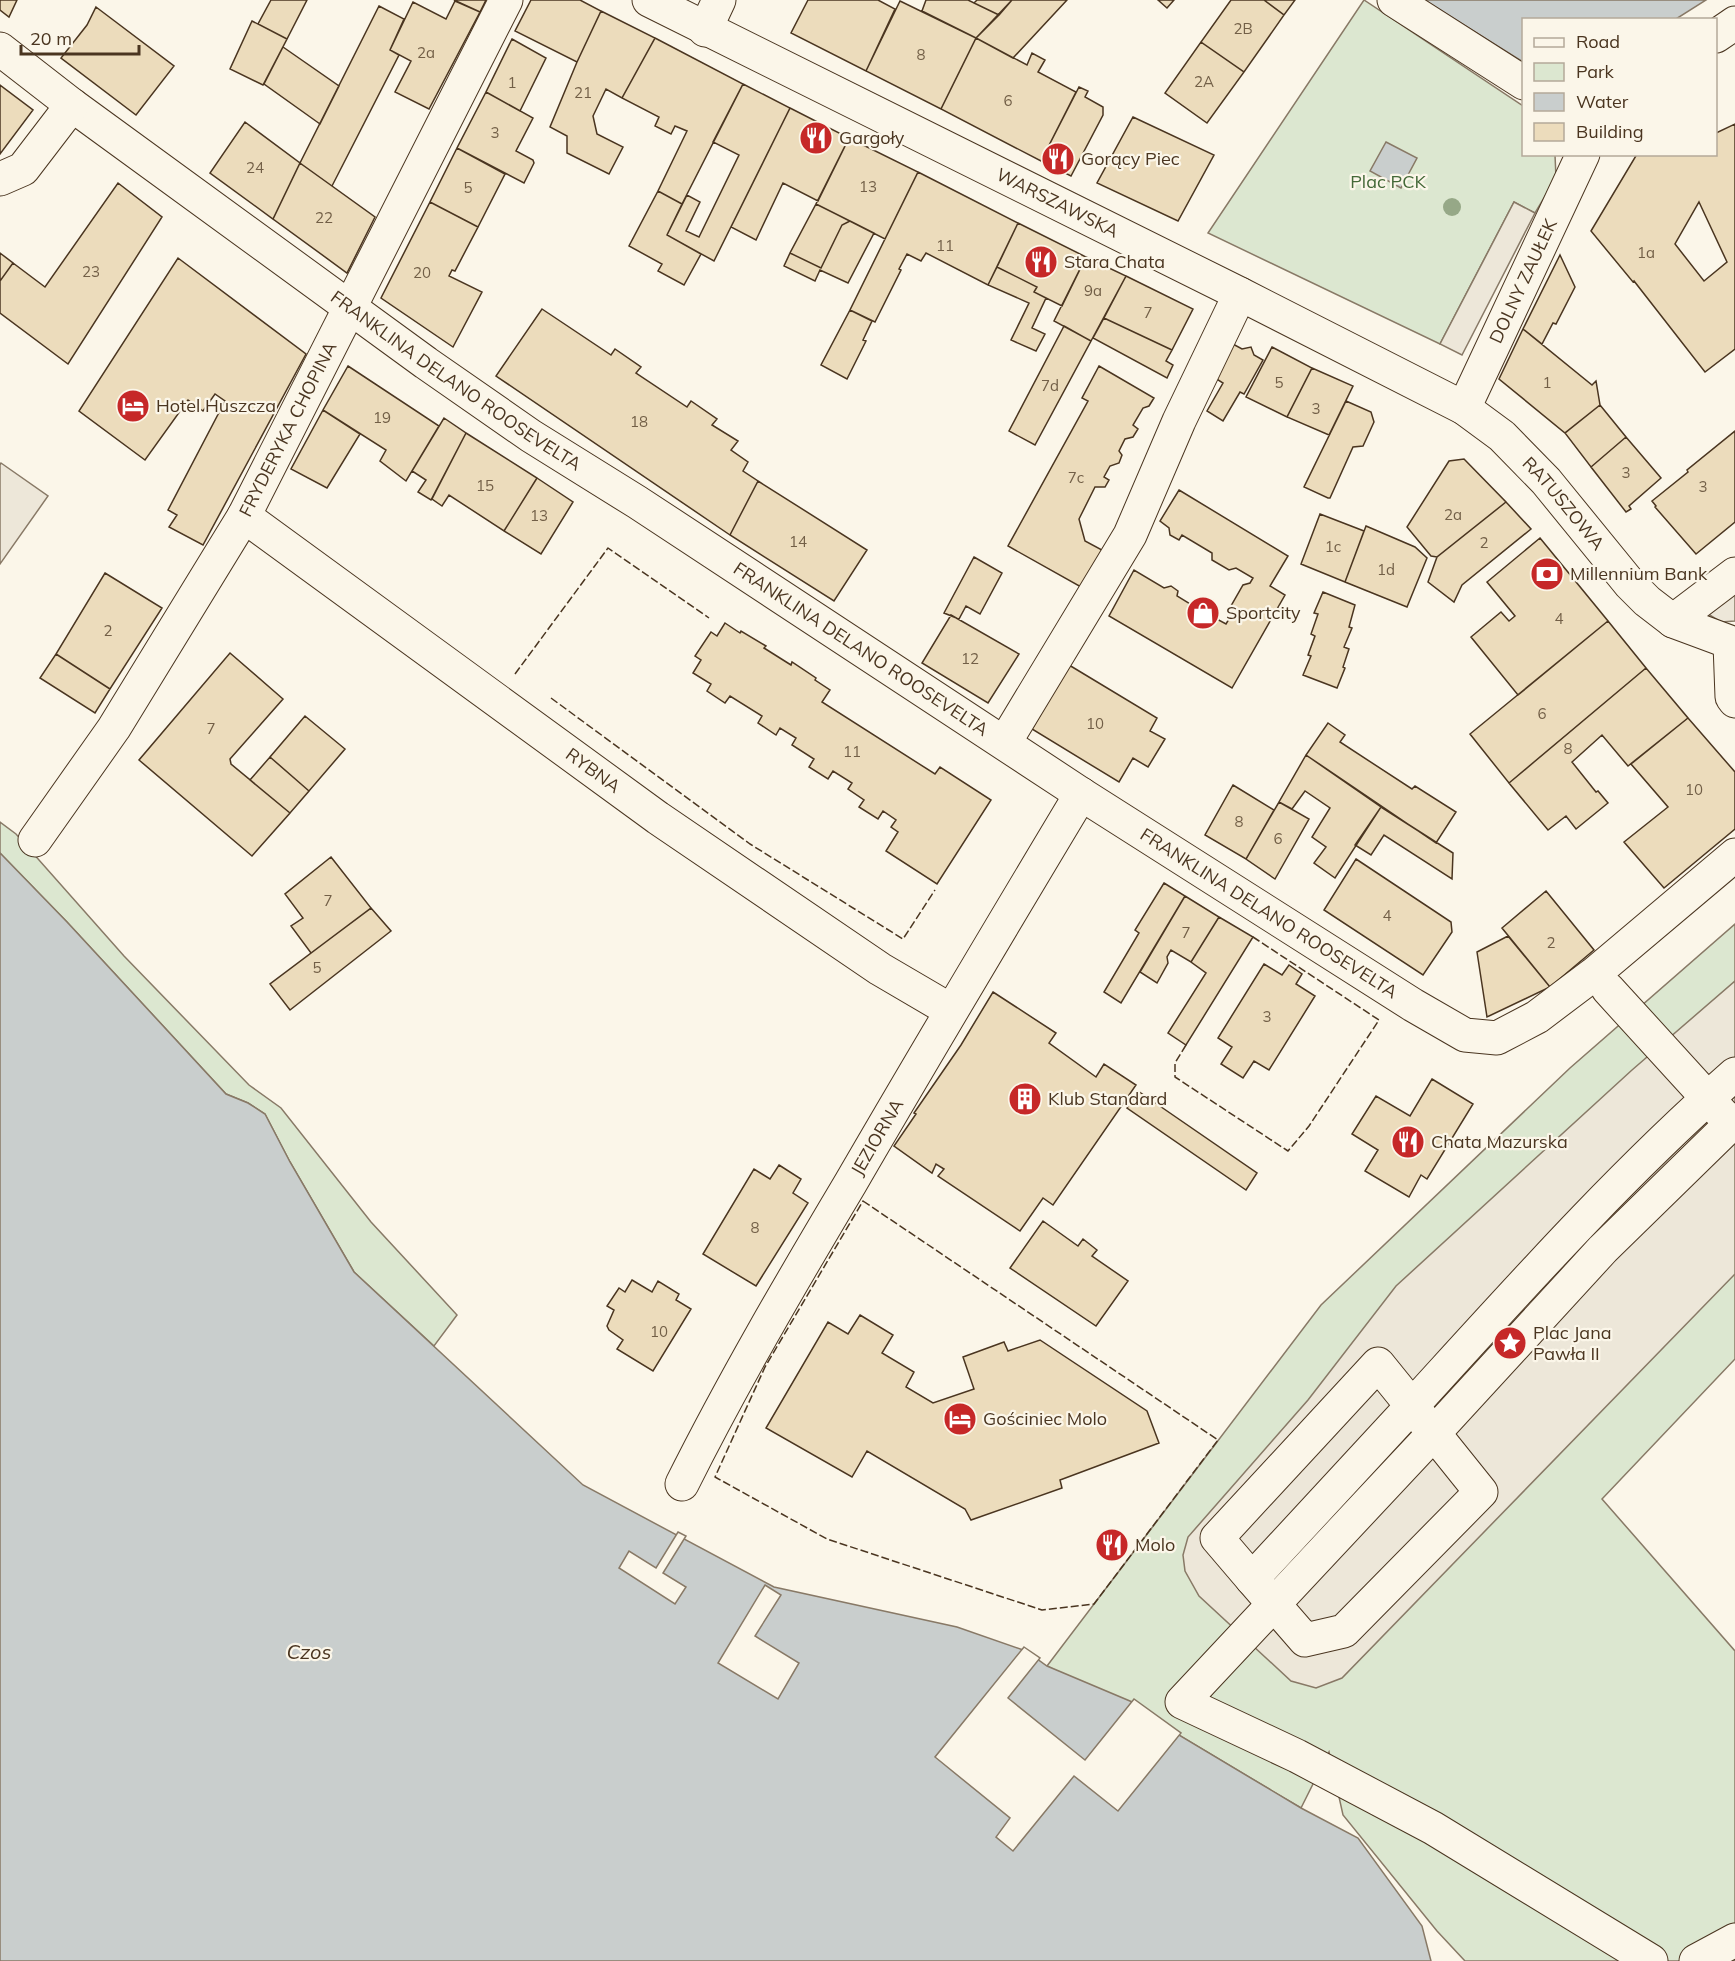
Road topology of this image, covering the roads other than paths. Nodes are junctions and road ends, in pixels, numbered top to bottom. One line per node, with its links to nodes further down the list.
1 (506, 0): 14 (street, FRYDERYKA CHOPINA)
2 (649, 0): 6 (street, WARSZAWSKA)
3 (719, 0): 6 (street)
4 (1394, 0): 9 (street)
5 (1735, 23): 7 (street)
6 (705, 30): 13 (street, WARSZAWSKA)
7 (1717, 35)
8 (0, 49): 10 (street, FRANKLINA DELANO ROOSEVELTA)
9 (1522, 82)
10 (72, 105): 12 (street); 14 (street, FRANKLINA DELANO ROOSEVELTA)
11 (1582, 156): 15 (street, DOLNY ZAUŁEK)
12 (0, 179)
13 (1240, 294): 15 (street, WARSZAWSKA); 21 (street)
14 (350, 307): 16 (street, FRYDERYKA CHOPINA); 21 (street, FRANKLINA DELANO ROOSEVELTA)
15 (1464, 408): 18 (street, RATUSZOWA)
16 (244, 516): 23 (street, FRYDERYKA CHOPINA); 26 (street, RYBNA)
17 (1735, 574): 18 (street)
18 (1673, 621): 19 (street, RATUSZOWA)
19 (1733, 644): 20 (street, RATUSZOWA)
20 (1735, 701)
21 (1005, 742): 22 (street, FRANKLINA DELANO ROOSEVELTA)
22 (1081, 794): 24 (street, FRANKLINA DELANO ROOSEVELTA); 26 (street, JEZIORNA)
23 (35, 840)
24 (1735, 855)
25 (1608, 989): 28 (street)
26 (950, 1010): 32 (street, JEZIORNA)
27 (1735, 1074): 28 (street)
28 (1707, 1098): 29 (street); 30 (street)
29 (1734, 1125): 31 (street)
30 (1412, 1406): 31 (street); 33 (street); 33 (street)
31 (1434, 1433): 34 (street); 34 (street)
32 (682, 1484)
33 (1252, 1579): 34 (street)
34 (1274, 1605): 37 (street)
35 (1735, 1940): 36 (street)
36 (1701, 1960)
37 (1651, 1961)

